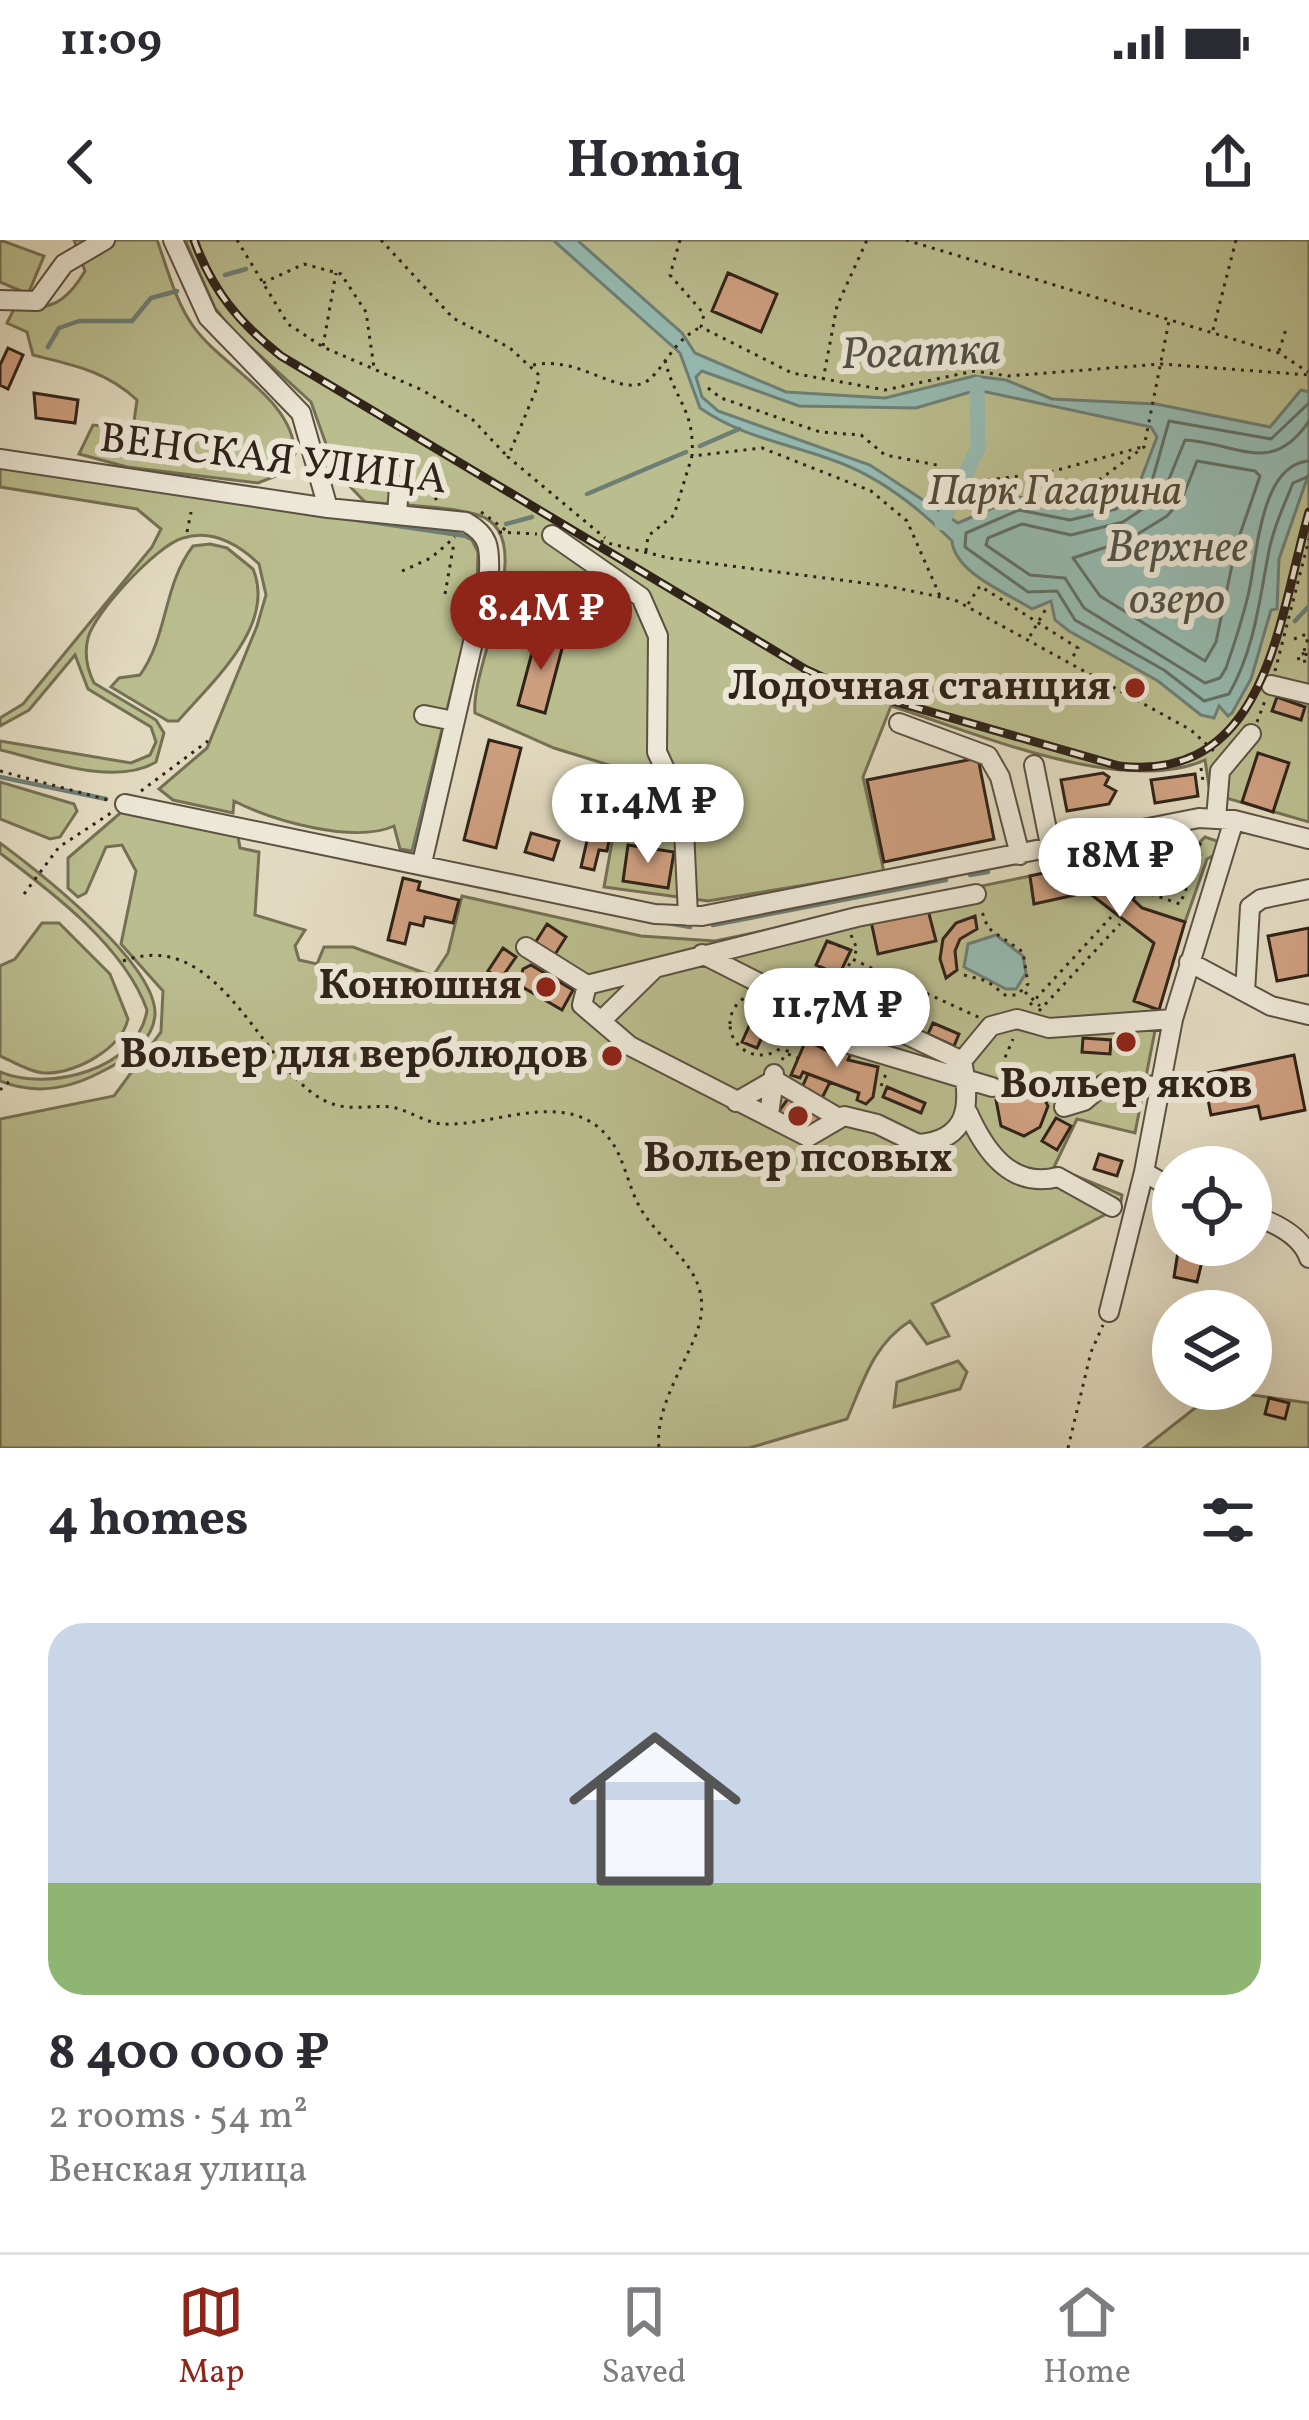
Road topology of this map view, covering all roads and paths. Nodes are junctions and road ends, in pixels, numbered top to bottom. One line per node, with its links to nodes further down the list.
1 (104, 240): 11 (street)
2 (172, 240): 33 (street)
3 (237, 240): 10 (path)
4 (380, 240): 20 (path)
5 (680, 240): 14 (path)
6 (867, 240): 23 (path)
7 (906, 240): 12 (path)
8 (1236, 240): 15 (path)
9 (337, 272): 10 (path); 16 (path); 21 (path)
10 (263, 283): 16 (path)
11 (0, 300)
12 (1169, 319): 15 (path); 19 (path)
13 (1287, 326): 17 (path)
14 (701, 327): 18 (path); 23 (path)
15 (1212, 332): 17 (path)
16 (323, 347): 21 (path)
17 (1279, 353): 22 (path)
18 (664, 358): 20 (path); 26 (path)
19 (1161, 364): 22 (path); 23 (path); 25 (path)
20 (531, 365): 27 (path)
21 (374, 370): 27 (path)
22 (1309, 374)
23 (823, 382)
24 (708, 388): 29 (path)
25 (1144, 447): 30 (path); 31 (path)
26 (692, 456): 43 (path); 46 (path)
27 (508, 457): 40 (path)
28 (0, 459): 33 (street, ВЕНСКАЯ УЛИЦА)
29 (942, 466)
30 (988, 480)
31 (1099, 480)
32 (399, 486): 35 (street)
33 (328, 508): 35 (street, ВЕНСКАЯ УЛИЦА)
34 (191, 512): 37 (path)
35 (397, 515): 36 (street, ВЕНСКАЯ УЛИЦА)
36 (482, 531): 42 (path); 61 (street, ВЕНСКАЯ УЛИЦА)
37 (187, 532)
38 (508, 532): 39 (path)
39 (552, 535): 40 (path); 91 (street)
40 (607, 539): 43 (path)
41 (1309, 539): 53 (path)
42 (454, 542): 44 (path); 45 (path)
43 (646, 551): 46 (path)
44 (402, 571)
45 (445, 594)
46 (940, 597): 47 (path)
47 (968, 605): 49 (path); 51 (path)
48 (1047, 607): 49 (path)
49 (1038, 622): 51 (path); 57 (path)
50 (1308, 631): 52 (path); 54 (path)
51 (1029, 638): 57 (path)
52 (1294, 639)
53 (1280, 652): 55 (path); 58 (path)
54 (1304, 652): 55 (path); 56 (path)
55 (1297, 656): 56 (path)
56 (1308, 660)
57 (1070, 662): 65 (path)
58 (1271, 685): 59 (street); 63 (path)
59 (1309, 694)
60 (424, 716): 61 (street)
61 (454, 722): 78 (street, ВЕНСКАЯ УЛИЦА)
62 (899, 723): 74 (street)
63 (1251, 734): 65 (street)
64 (208, 741): 68 (path)
65 (1225, 761): 69 (street)
66 (1034, 765): 72 (street)
67 (0, 771): 68 (path)
68 (125, 804): 78 (street); 88 (path)
69 (1217, 821): 70 (street); 71 (path); 72 (street); 106 (street)
70 (1309, 839)
71 (1202, 841): 73 (path); 76 (path)
72 (1051, 850): 74 (street)
73 (1172, 850): 75 (path); 77 (path)
74 (1020, 855): 80 (street)
75 (1147, 855): 79 (path); 81 (path); 83 (path)
76 (1200, 855): 77 (path); 86 (path)
77 (1166, 857): 79 (path); 84 (path)
78 (422, 863): 91 (street)
79 (1161, 863): 82 (path)
80 (960, 867): 89 (street); 91 (street)
81 (1134, 869): 82 (path); 83 (path)
82 (1156, 870): 84 (path)
83 (1126, 878): 85 (path); 86 (path)
84 (1147, 882): 86 (path)
85 (1119, 887)
86 (1141, 888): 90 (path)
87 (1309, 889): 116 (street)
88 (24, 894)
89 (971, 895): 102 (street); 115 (path)
90 (1133, 899)
91 (695, 916): 102 (street)
92 (1111, 916): 94 (path)
93 (1120, 924): 95 (path)
94 (1102, 927): 95 (path); 98 (path)
95 (1111, 933): 100 (path)
96 (853, 934): 101 (path)
97 (824, 939): 101 (path)
98 (1089, 940): 100 (path); 103 (path)
99 (526, 947): 113 (street)
100 (1097, 948): 107 (path)
101 (858, 953): 104 (path)
102 (702, 954): 108 (street); 120 (street)
103 (1075, 956): 107 (path); 109 (path)
104 (856, 961): 118 (path); 125 (path)
105 (123, 962): 146 (path)
106 (1189, 962): 116 (street); 122 (street)
107 (1083, 963): 111 (path)
108 (653, 970): 113 (street); 123 (street)
109 (1063, 970): 111 (path); 112 (path)
110 (964, 975): 115 (path)
111 (1071, 976): 114 (path)
112 (1051, 982): 114 (path); 117 (path)
113 (587, 985): 123 (street)
114 (1058, 990): 119 (path)
115 (1024, 991): 117 (path)
116 (1245, 992): 121 (street)
117 (1034, 1000): 119 (path); 124 (path)
118 (827, 1005): 120 (street); 129 (street)
119 (1042, 1008): 124 (path)
120 (808, 1015): 127 (path); 129 (street)
121 (1309, 1016)
122 (1173, 1019): 124 (street); 132 (street)
123 (601, 1021): 135 (street)
124 (1022, 1021): 125 (street); 133 (path)
125 (991, 1026): 129 (street)
126 (748, 1051): 126 (path); 130 (path)
127 (786, 1054): 128 (path); 130 (path)
128 (798, 1058)
129 (964, 1070): 133 (street); 137 (street)
130 (774, 1077): 135 (street); 138 (street); 139 (street)
131 (10, 1081): 134 (path)
132 (1160, 1086): 136 (street); 140 (street)
133 (992, 1087)
134 (0, 1090)
135 (736, 1102): 138 (street)
136 (1064, 1107)
137 (968, 1113): 139 (street); 142 (street)
138 (770, 1114): 139 (street)
139 (837, 1117)
140 (1144, 1172): 141 (street); 145 (street)
141 (1152, 1177)
142 (1112, 1207)
143 (1272, 1222): 144 (street)
144 (1309, 1258)
145 (1109, 1312): 147 (path)
146 (659, 1448)
147 (1068, 1448)

